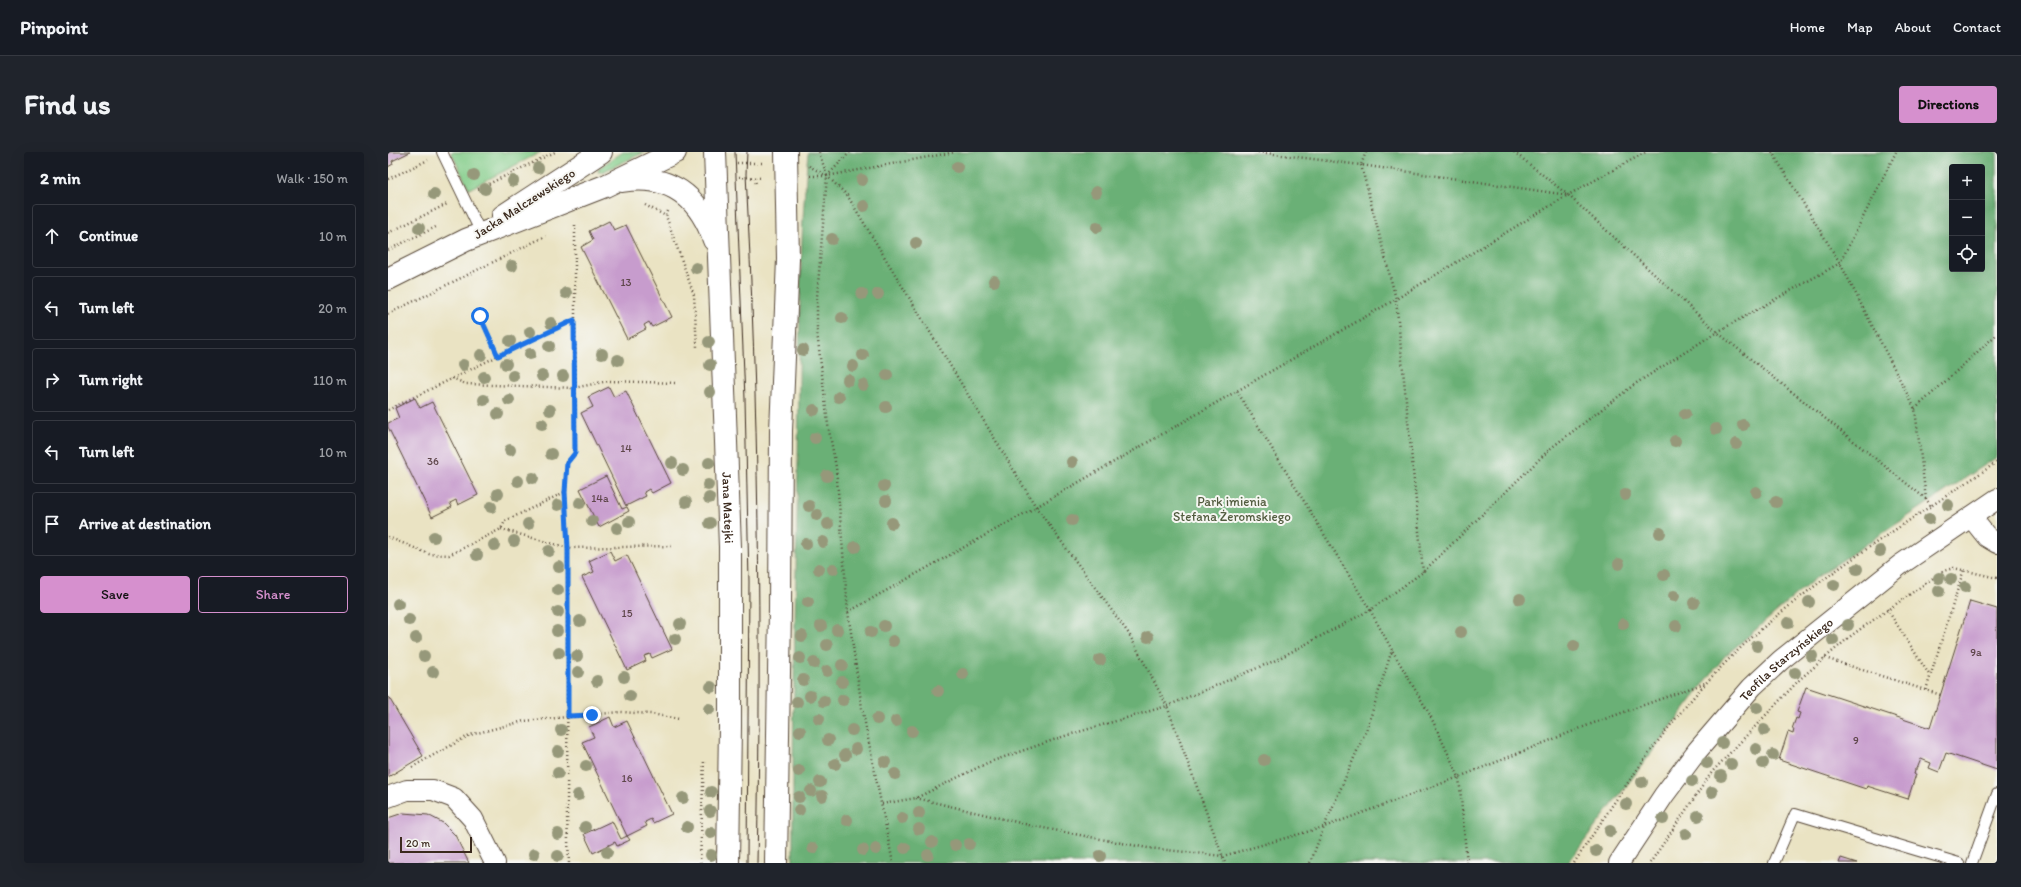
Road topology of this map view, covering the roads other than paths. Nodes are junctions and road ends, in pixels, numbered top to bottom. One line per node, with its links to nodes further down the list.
1 (442, 152): 7 (lane)
2 (601, 152): 7 (street, Jacka Malczewskiego)
3 (675, 152): 6 (street, Jacka Malczewskiego)
4 (715, 152): 8 (street, Jana Matejki)
5 (786, 152): 17 (street)
6 (605, 186): 7 (street, Jacka Malczewskiego); 8 (street, Jacka Malczewskiego)
7 (473, 236): 9 (street, Jacka Malczewskiego)
8 (718, 258): 16 (street, Jana Matejki)
9 (388, 279)
10 (1997, 499): 11 (street, Teofila Starzyńskiego)
11 (1971, 517): 12 (street); 18 (street, Teofila Starzyńskiego)
12 (1997, 543)
13 (1997, 794): 21 (lane)
14 (388, 797): 15 (street)
15 (495, 863)
16 (728, 863)
17 (776, 863)
18 (1619, 863)
19 (1774, 863): 20 (lane)
20 (1959, 863)
21 (1972, 863)

